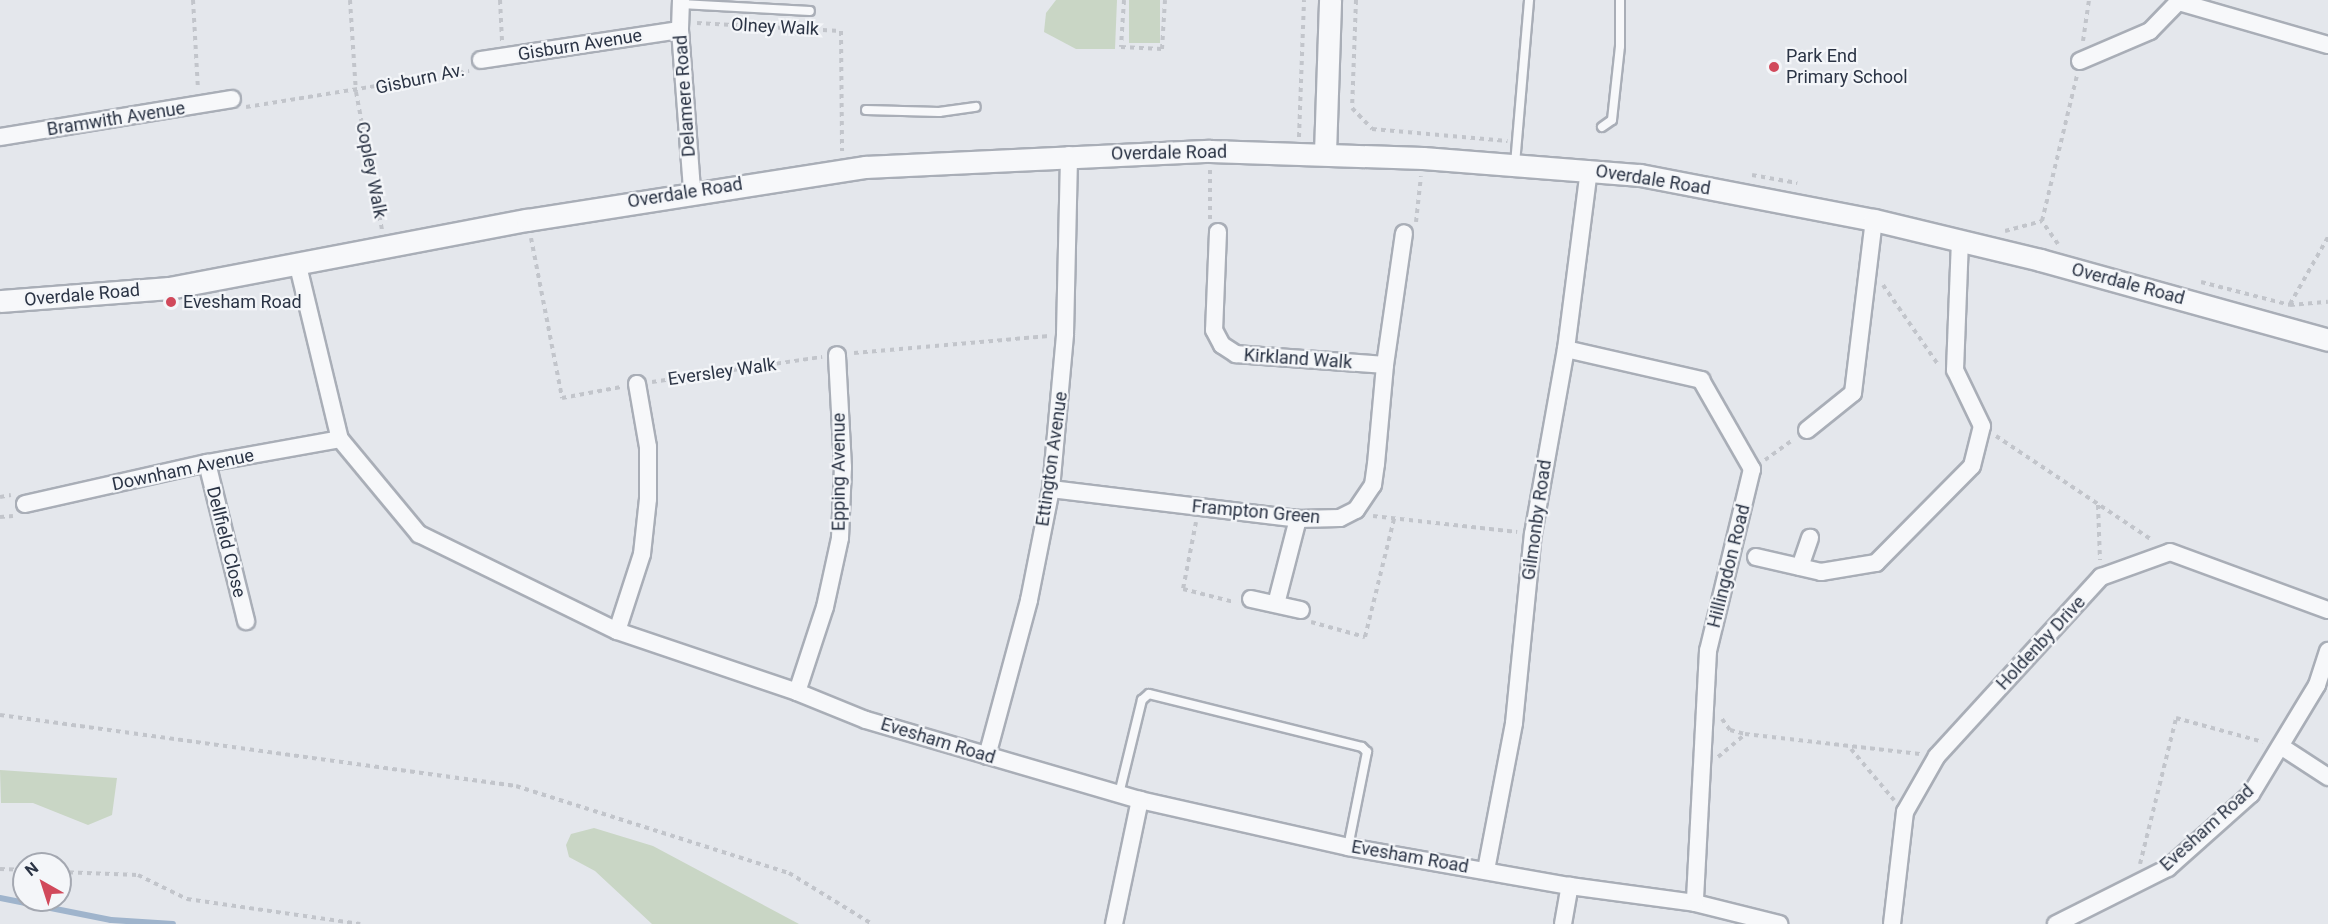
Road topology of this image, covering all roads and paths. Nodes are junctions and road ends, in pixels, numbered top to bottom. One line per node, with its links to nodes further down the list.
1 (193, 0): 21 (path)
2 (350, 0): 19 (path, Copley Walk)
3 (500, 0): 16 (path)
4 (1124, 0): 5 (path)
5 (1165, 0)
6 (1304, 0): 27 (path)
7 (1330, 0): 28 (street)
8 (1528, 0): 31 (lane)
9 (1620, 0): 24 (lane)
10 (2089, 0): 18 (path)
11 (2179, 1): 15 (street); 18 (street)
12 (681, 2): 13 (lane); 14 (street, Delamere Road)
13 (810, 11)
14 (680, 30): 16 (street, Gisburn Avenue); 33 (path, Olney Walk); 34 (street, Delamere Road)
15 (2328, 45)
16 (503, 57): 17 (street, Gisburn Avenue)
17 (481, 60): 19 (path, Gisburn Av.)
18 (2080, 61): 37 (path)
19 (356, 92): 20 (path, Gisburn Av.); 44 (path, Copley Walk)
20 (232, 99): 21 (street, Bramwith Avenue)
21 (198, 105): 25 (street, Bramwith Avenue)
22 (976, 108): 23 (lane)
23 (866, 110)
24 (1602, 127)
25 (0, 137)
26 (1210, 151): 27 (street, Overdale Road); 29 (street, Overdale Road); 39 (path)
27 (1299, 153): 28 (street, Overdale Road)
28 (1325, 153): 30 (street, Overdale Road)
29 (1070, 155): 33 (street, Overdale Road); 49 (street, Ettington Avenue)
30 (1423, 158): 31 (street, Overdale Road); 40 (path)
31 (1515, 164): 32 (street, Overdale Road)
32 (1589, 169): 36 (street, Overdale Road); 51 (street, Gilmonby Road)
33 (842, 170): 34 (street, Overdale Road)
34 (692, 191): 35 (street, Overdale Road)
35 (527, 220): 44 (street, Overdale Road); 55 (path, Eversley Walk)
36 (1874, 220): 42 (street, Overdale Road); 45 (street)
37 (2042, 221): 38 (path); 43 (path)
38 (2005, 231)
39 (1218, 232): 53 (street, Kirkland Walk)
40 (1404, 233): 53 (street, Frampton Green)
41 (2328, 239): 48 (path)
42 (1960, 240): 48 (street, Overdale Road); 56 (street)
43 (2059, 247)
44 (386, 248): 46 (street, Overdale Road)
45 (1868, 264): 54 (path); 57 (street)
46 (298, 266): 47 (street, Overdale Road); 58 (street, Evesham Road)
47 (0, 302)
48 (2276, 324): 50 (street, Overdale Road)
49 (1065, 334): 52 (path, Eversley Walk); 61 (street, Ettington Avenue)
50 (2328, 340)
51 (1566, 350): 60 (street); 66 (street, Gilmonby Road)
52 (837, 355): 55 (path, Eversley Walk); 79 (street, Epping Avenue)
53 (1384, 365): 65 (street, Frampton Green)
54 (1942, 369)
55 (637, 384): 77 (street)
56 (1982, 426): 63 (path); 70 (street)
57 (1807, 430): 60 (path)
58 (340, 439): 59 (street, Downham Avenue); 77 (street, Evesham Road)
59 (207, 463): 62 (street, Downham Avenue); 76 (street, Dellfield Close)
60 (1752, 469): 85 (street, Hillingdon Road)
61 (1052, 489): 65 (street, Frampton Green); 83 (street, Ettington Avenue)
62 (26, 504)
63 (2098, 504): 68 (path); 71 (path)
64 (1363, 514): 66 (path)
65 (1298, 519): 73 (street)
66 (1533, 534): 91 (street, Gilmonby Road)
67 (1810, 538): 70 (street)
68 (2170, 552): 71 (street, Holdenby Drive); 75 (street)
69 (1756, 557): 70 (street)
70 (1800, 567)
71 (2101, 578): 84 (street, Holdenby Drive)
72 (1251, 599): 73 (street)
73 (1276, 604): 74 (street)
74 (1301, 610)
75 (2328, 610)
76 (246, 621)
77 (617, 631): 79 (street, Evesham Road)
78 (2328, 651): 81 (street, Evesham Road)
79 (797, 692): 83 (street, Evesham Road)
80 (0, 714): 98 (path)
81 (2282, 747): 86 (street); 93 (street, Evesham Road); 93 (path)
82 (1850, 748): 84 (path); 85 (path); 89 (path)
83 (987, 756): 87 (street, Evesham Road)
84 (1937, 756): 89 (street, Holdenby Drive)
85 (1702, 771): 95 (street, Hillingdon Road)
86 (2328, 777)
87 (1119, 794): 88 (street, Evesham Road); 90 (lane)
88 (1140, 800): 90 (street, Evesham Road); 99 (street)
89 (1905, 812): 102 (street, Holdenby Drive)
90 (1348, 847): 91 (street, Evesham Road)
91 (1486, 870): 94 (street, Evesham Road)
92 (72, 872): 97 (path)
93 (2134, 885): 96 (street, Evesham Road)
94 (1570, 886): 95 (street, Evesham Road); 100 (street)
95 (1695, 903): 101 (street, Evesham Road)
96 (2066, 922)
97 (360, 924)
98 (872, 924)
99 (1114, 924)
100 (1563, 924)
101 (1779, 924)
102 (1892, 924)

